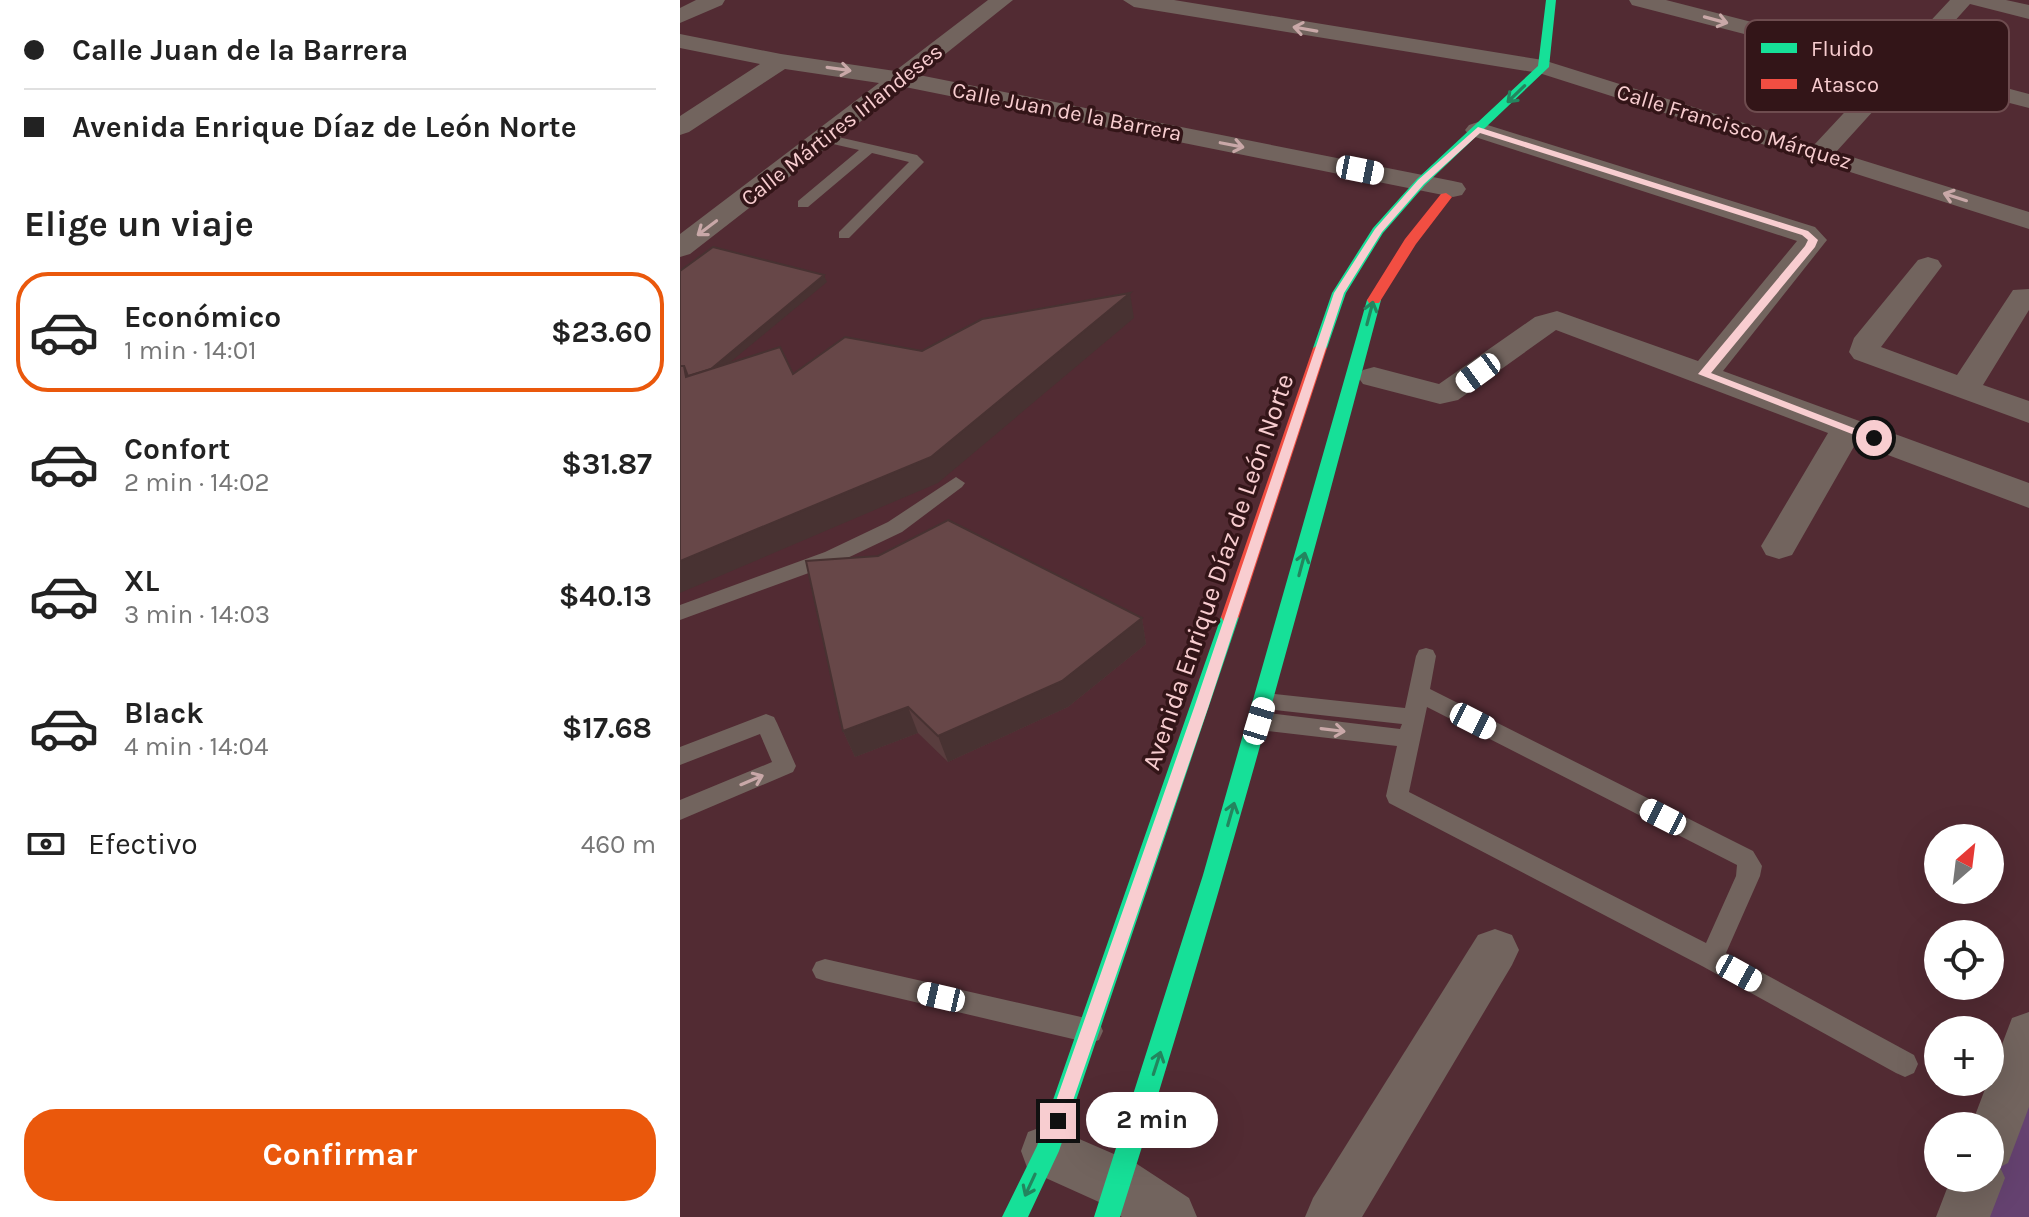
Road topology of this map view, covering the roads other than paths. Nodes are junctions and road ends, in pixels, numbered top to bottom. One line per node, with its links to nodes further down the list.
1 (714, 0): 9 (street)
2 (1002, 0): 15 (street, Calle Mártires Irlandeses)
3 (1134, 0): 14 (street, Calle Francisco Márquez, one-way to 3)
4 (1551, 0): 14 (main road)
5 (1640, 0): 11 (street, one-way to 11)
6 (1962, 0): 10 (street)
7 (1978, 0): 8 (street)
8 (2026, 11)
9 (680, 16)
10 (1943, 20)
11 (1745, 28)
12 (680, 41): 13 (street, Calle Juan de la Barrera)
13 (781, 61): 15 (street, Calle Juan de la Barrera, one-way to 15); 19 (street)
14 (1560, 72): 20 (main road, Avenida Enrique Díaz de León Norte, one-way to 20); 24 (street, Calle Francisco Márquez)
15 (903, 79): 22 (street, Calle Mártires Irlandeses); 26 (street, Calle Juan de la Barrera, one-way to 26)
16 (2009, 96): 17 (street)
17 (2029, 101)
18 (1859, 112): 24 (street)
19 (680, 127)
20 (1478, 130): 21 (street); 26 (main road, Avenida Enrique Díaz de León Norte)
21 (1513, 132): 25 (main road); 34 (street)
22 (825, 138): 23 (lane); 31 (street, Calle Mártires Irlandeses, one-way to 31)
23 (869, 148): 28 (lane); 30 (lane)
24 (1820, 154): 29 (street, Calle Francisco Márquez, one-way to 24)
25 (1486, 158)
26 (1421, 182): 27 (street, Calle Juan de la Barrera); 52 (main road, Avenida Enrique Díaz de León Norte)
27 (1458, 184): 45 (main road, one-way to 27)
28 (803, 204)
29 (2029, 221)
30 (844, 235)
31 (680, 248)
32 (1928, 266): 36 (street)
33 (2023, 296): 36 (street)
34 (1704, 374): 35 (street); 38 (street)
35 (1374, 377)
36 (1964, 390): 37 (street)
37 (2029, 413)
38 (1848, 428): 40 (street); 41 (street)
39 (956, 483): 42 (lane)
40 (2029, 496)
41 (1779, 546)
42 (680, 613)
43 (1426, 656): 44 (lane)
44 (1419, 693): 46 (lane); 50 (lane)
45 (1262, 711): 46 (lane); 58 (main road, one-way to 45)
46 (1411, 728): 50 (lane)
47 (680, 756): 48 (lane, one-way to 47)
48 (680, 810)
49 (1495, 950): 61 (street)
50 (1711, 958): 54 (lane)
51 (825, 970): 52 (lane)
52 (1090, 1031): 56 (main road, Avenida Enrique Díaz de León Norte)
53 (2029, 1035): 55 (street)
54 (1905, 1064)
55 (2002, 1112)
56 (1047, 1151): 58 (street); 59 (main road, Avenida Enrique Díaz de León Norte, one-way to 59)
57 (1973, 1192): 62 (street)
58 (1112, 1200): 60 (street)
59 (1015, 1217)
60 (1170, 1217)
61 (1332, 1217)
62 (1963, 1217)

